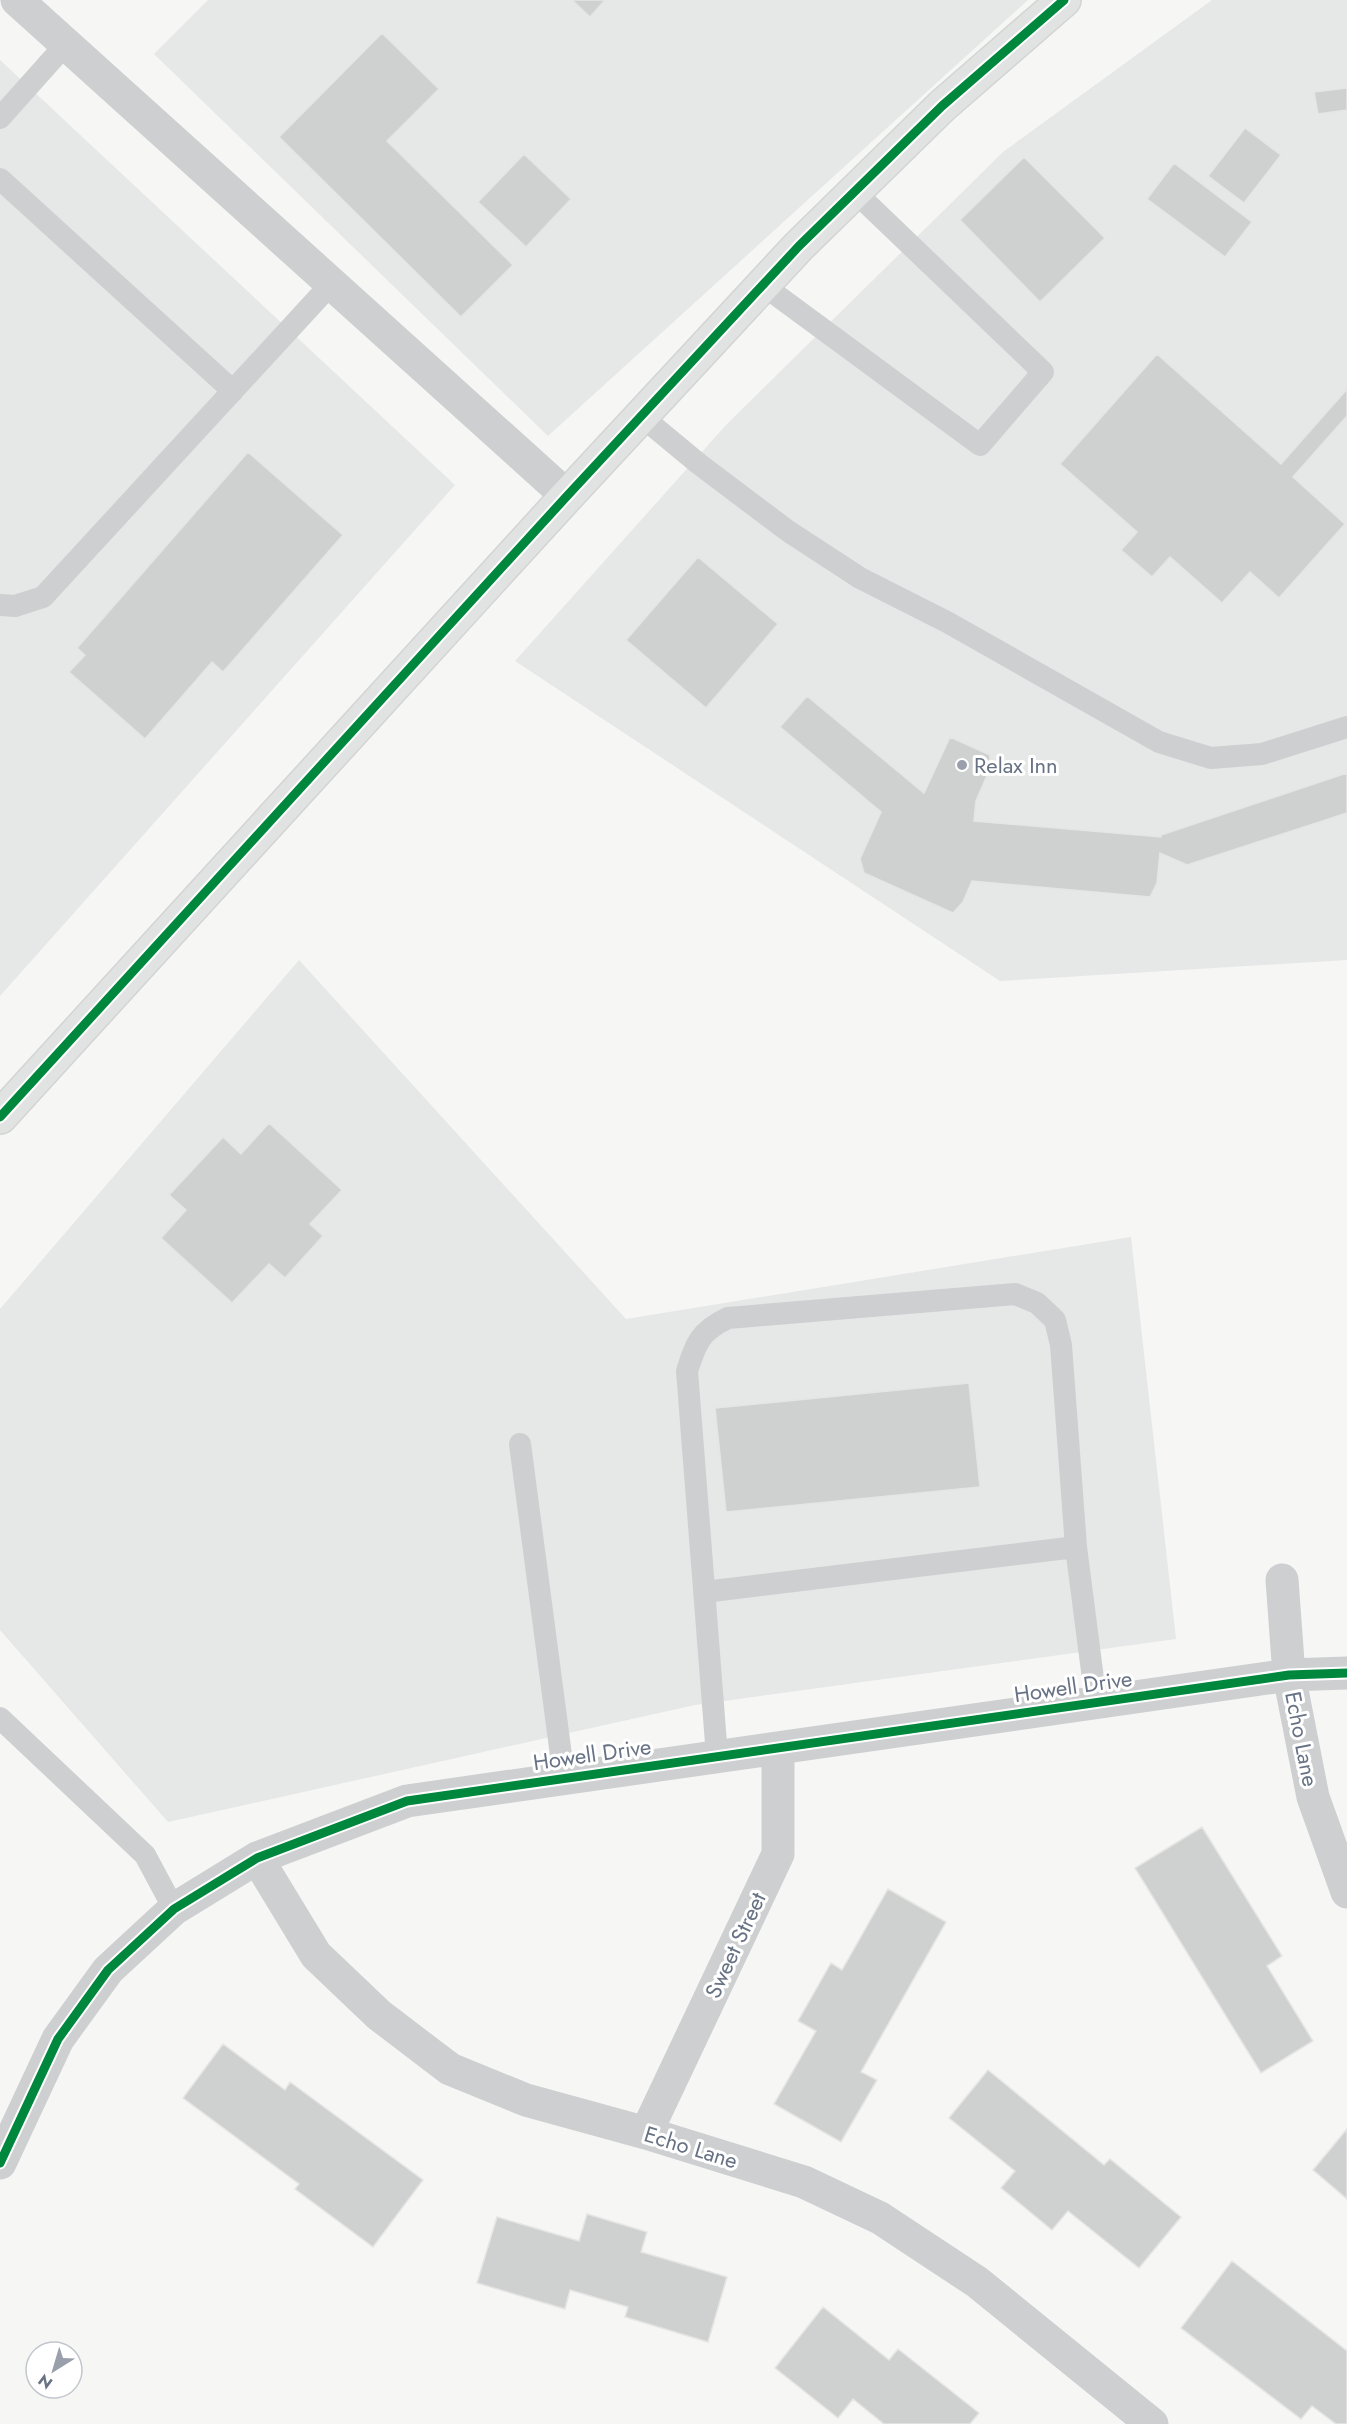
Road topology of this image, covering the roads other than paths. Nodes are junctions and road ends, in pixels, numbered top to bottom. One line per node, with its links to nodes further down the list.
1 (16, 0): 3 (street)
2 (1064, 0): 6 (main road)
3 (66, 44): 4 (lane); 7 (street)
4 (0, 118)
5 (0, 179): 9 (lane)
6 (854, 191): 8 (main road); 8 (lane)
7 (331, 284): 9 (lane); 11 (street)
8 (763, 285): 10 (main road)
9 (233, 391): 12 (lane)
10 (641, 416): 11 (main road); 13 (lane)
11 (567, 496): 14 (main road)
12 (0, 605)
13 (1347, 727)
14 (0, 1117)
15 (520, 1444): 25 (lane)
16 (1076, 1547): 18 (lane); 18 (lane); 21 (lane)
17 (1282, 1580): 20 (street, Echo Lane)
18 (704, 1592): 24 (lane)
19 (1347, 1672): 20 (street, Howell Drive)
20 (1289, 1675): 21 (street, Howell Drive); 27 (street, Echo Lane)
21 (1096, 1702): 23 (street, Howell Drive)
22 (0, 1718): 28 (lane)
23 (778, 1748): 24 (street, Howell Drive); 29 (street, Sweet Street)
24 (717, 1756): 25 (street, Howell Drive)
25 (564, 1778): 26 (street, Howell Drive)
26 (257, 1858): 28 (street, Howell Drive); 29 (street, Echo Lane)
27 (1347, 1892)
28 (174, 1909): 30 (street, Howell Drive)
29 (646, 2133): 31 (street, Echo Lane)
30 (0, 2163)
31 (1152, 2424)

